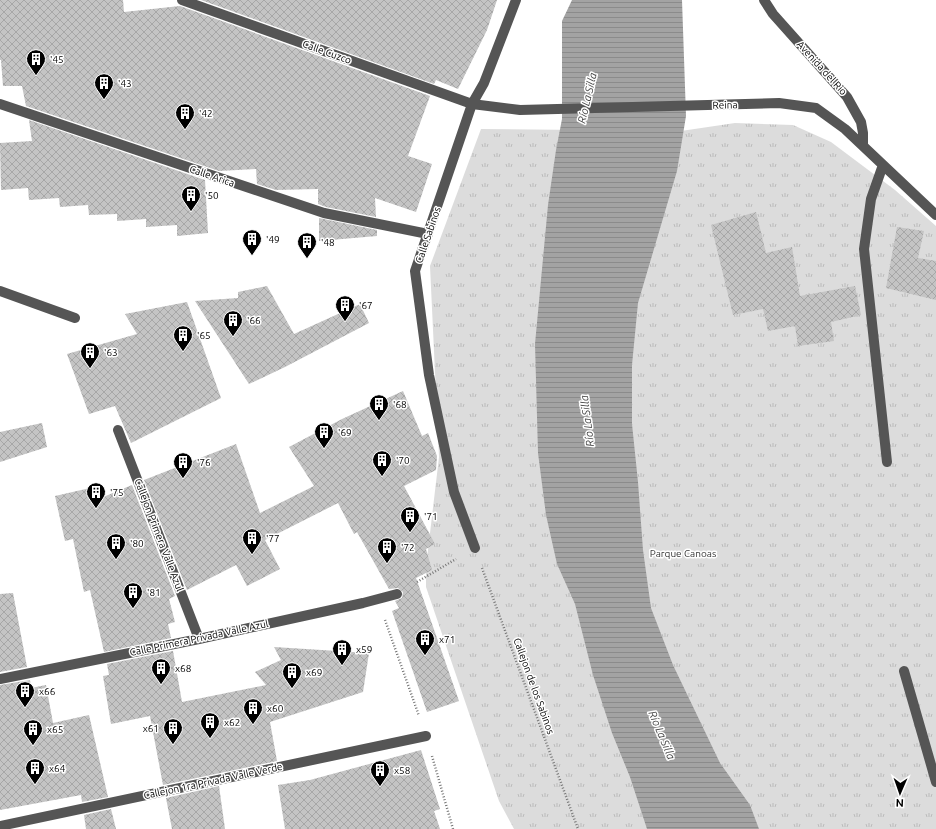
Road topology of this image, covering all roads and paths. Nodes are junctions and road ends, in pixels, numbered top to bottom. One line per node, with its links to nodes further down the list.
1 (182, 0): 5 (street, Calle Cuzco)
2 (516, 0): 5 (street, Calle Sabinos)
3 (764, 0): 6 (street, Avenida del Rio)
4 (0, 104): 9 (street, Calle Arica)
5 (472, 104): 6 (street, Reina); 9 (street, Calle Sabinos)
6 (863, 145): 7 (street, Reina)
7 (883, 165): 8 (street, Reina); 13 (street)
8 (936, 215)
9 (428, 234): 14 (street, Calle Sabinos)
10 (0, 292): 11 (street)
11 (76, 318)
12 (118, 430): 16 (street, Callejon Primera Valle Azul)
13 (887, 462)
14 (475, 548): 15 (path); 22 (path, Callejon de los Sabinos)
15 (397, 594): 16 (street, Calle Primera Privada Valle Azul)
16 (199, 639): 18 (street, Calle Primera Privada Valle Azul)
17 (904, 671): 20 (street)
18 (0, 679)
19 (426, 736): 21 (street, Callejon 1ra Privada Valle Verde)
20 (936, 782)
21 (0, 826)
22 (578, 829)

